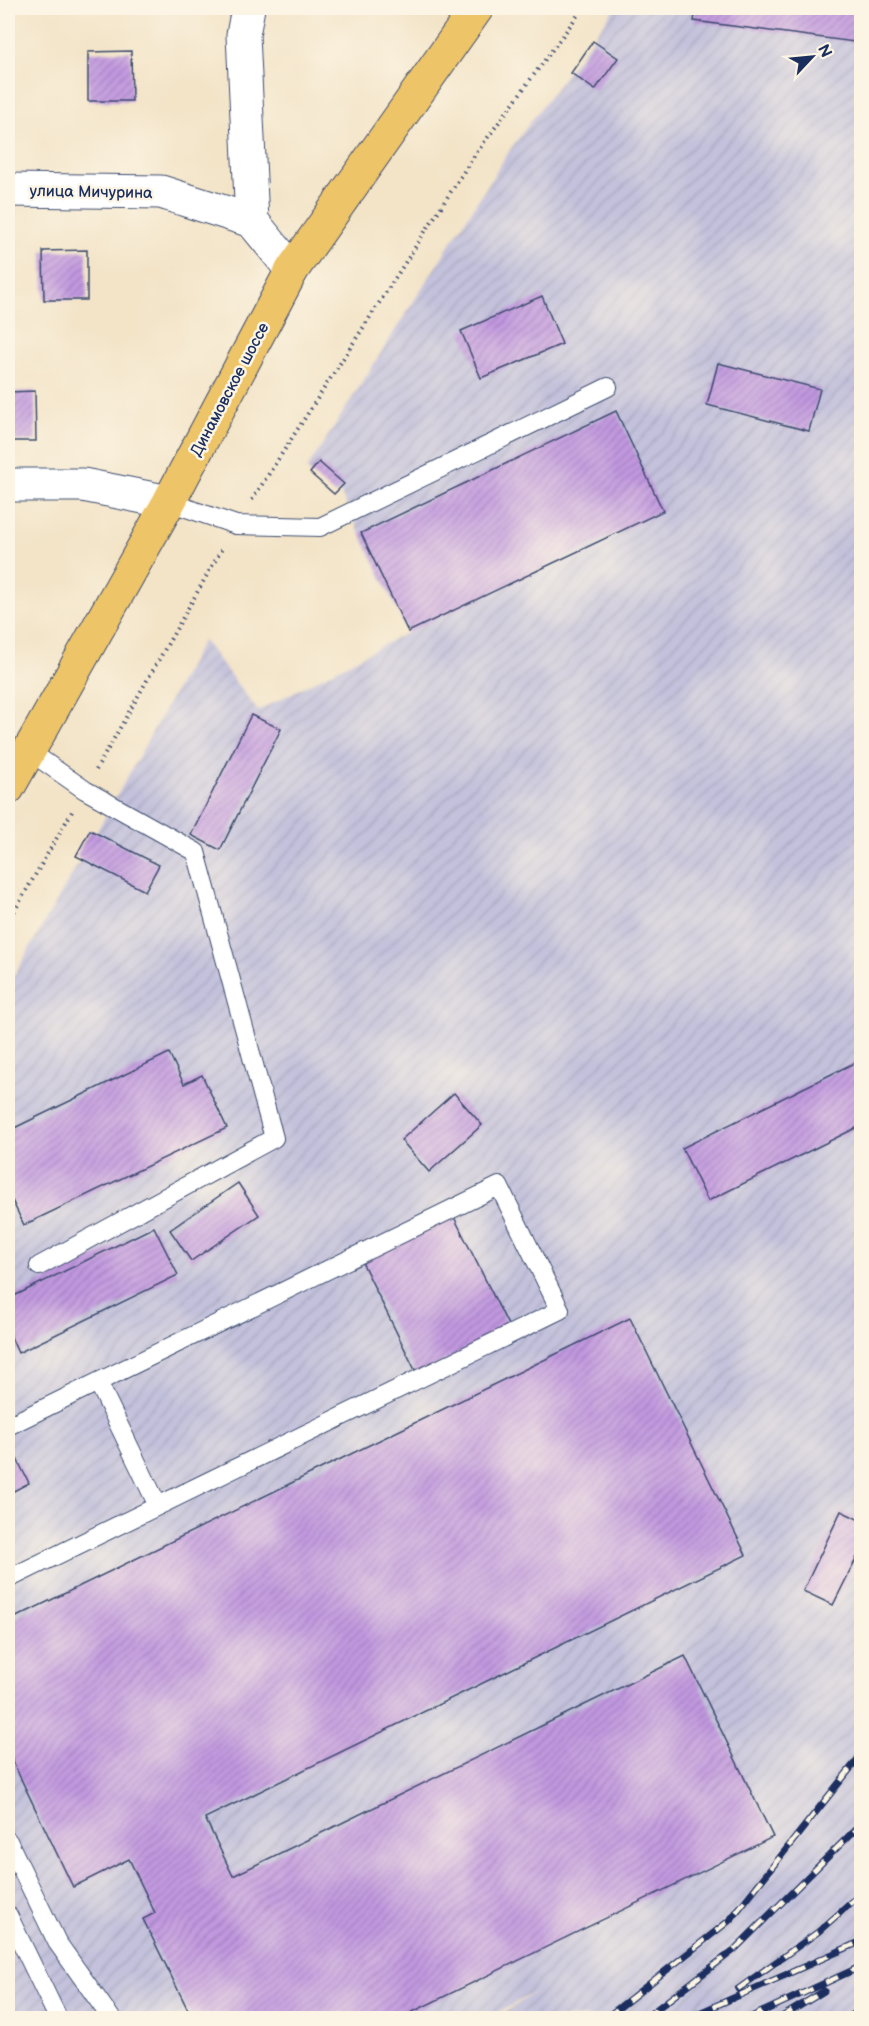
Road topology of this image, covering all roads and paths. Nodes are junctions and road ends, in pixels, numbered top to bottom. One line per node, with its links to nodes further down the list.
1 (248, 8): 5 (street)
2 (583, 8): 10 (path)
3 (470, 10): 6 (main road, Динамовское шоссе)
4 (8, 190): 5 (street, улица Мичурина)
5 (252, 221): 6 (street)
6 (292, 270): 9 (main road, Динамовское шоссе)
7 (608, 387): 10 (lane)
8 (8, 485): 9 (street)
9 (169, 502): 10 (lane); 11 (main road, Динамовское шоссе)
10 (236, 525): 13 (path)
11 (29, 751): 12 (main road, Динамовское шоссе); 13 (lane)
12 (8, 788)
13 (85, 790): 14 (path); 15 (lane)
14 (8, 922)
15 (39, 1266)
16 (98, 1382): 17 (lane); 18 (lane); 18 (lane)
17 (8, 1426)
18 (158, 1506): 19 (lane)
19 (8, 1579)
20 (8, 1841): 23 (lane)
21 (8, 1915): 22 (lane)
22 (58, 2019)
23 (111, 2019)

